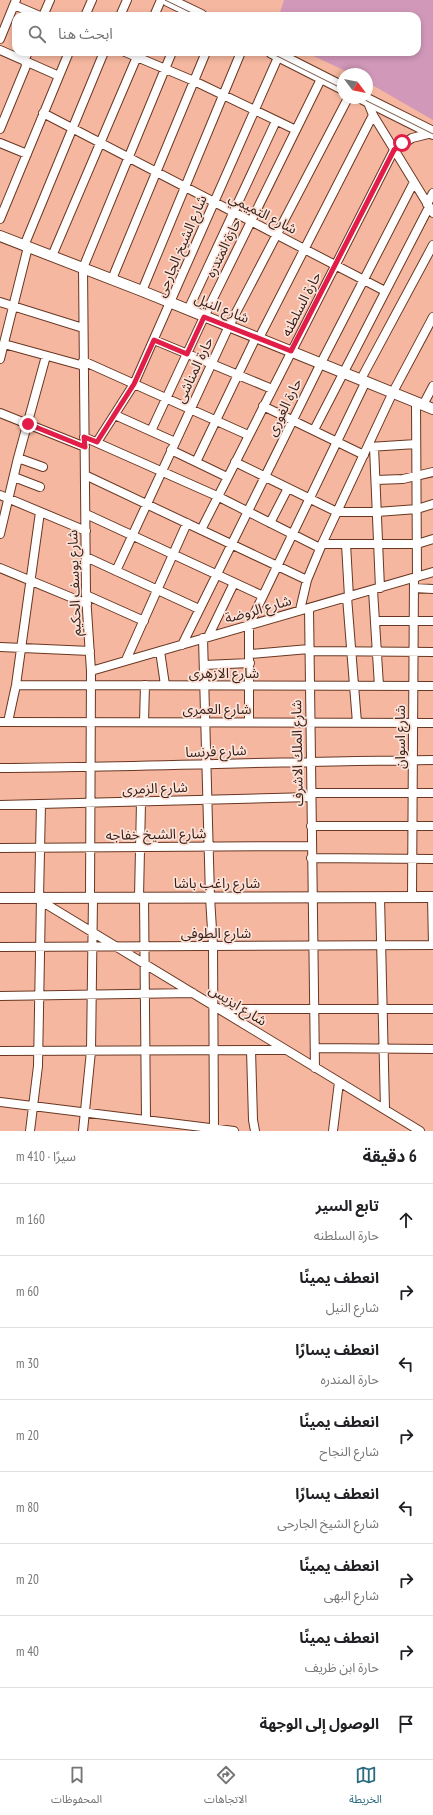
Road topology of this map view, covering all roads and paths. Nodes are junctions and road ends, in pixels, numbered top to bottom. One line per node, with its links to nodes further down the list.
1 (50, 0): 8 (street)
2 (92, 0): 9 (street)
3 (127, 0): 10 (street)
4 (161, 0): 11 (street)
5 (168, 0): 12 (main road)
6 (15, 2): 7 (street); 13 (street)
7 (34, 12)
8 (44, 12)
9 (87, 12)
10 (122, 12)
11 (156, 12)
12 (189, 12)
13 (4, 19): 14 (street)
14 (0, 40)
15 (0, 50): 16 (street)
16 (12, 56)
17 (13, 56): 28 (street)
18 (27, 56): 28 (street)
19 (67, 56): 30 (street)
20 (102, 56): 42 (street)
21 (138, 56): 46 (street)
22 (140, 56): 29 (street)
23 (170, 56): 29 (street)
24 (204, 56): 32 (street)
25 (239, 56): 34 (street)
26 (274, 56): 38 (street, شارع الشيخ الجارحى)
27 (279, 56): 31 (main road)
28 (26, 62): 30 (street); 43 (street)
29 (165, 69): 32 (street); 50 (street)
30 (59, 76): 39 (street)
31 (322, 77): 33 (main road); 44 (street, حارة المندره)
32 (194, 81): 34 (street); 51 (street)
33 (337, 85)
34 (223, 96): 38 (street); 53 (street)
35 (373, 103): 45 (main road)
36 (345, 104): 60 (street, حارة المناشى)
37 (368, 104): 40 (street)
38 (254, 110): 41 (street); 55 (street, شارع الشيخ الجارحى)
39 (43, 113): 42 (street, شارع التميمي); 49 (street)
40 (373, 115): 48 (street); 64 (street)
41 (276, 121): 44 (street); 57 (street)
42 (73, 128): 46 (street, شارع التميمي); 62 (street)
43 (0, 129)
44 (296, 130): 59 (street, حارة المندره)
45 (433, 133): 48 (street, حارة السلطنه)
46 (100, 142): 50 (street, شارع التميمي); 65 (street)
47 (0, 143): 49 (street)
48 (394, 150): 52 (street); 66 (street, حارة السلطنه)
49 (27, 154): 58 (street)
50 (128, 156): 51 (street, شارع التميمي); 67 (street)
51 (156, 172): 53 (street, شارع التميمي); 68 (street)
52 (414, 182): 56 (street); 69 (street, حارة الغورى)
53 (184, 187): 55 (street, شارع التميمي); 71 (street)
54 (433, 195): 56 (street)
55 (214, 202): 57 (street, شارع التميمي); 73 (street, شارع الشيخ الجارحى)
56 (430, 208): 70 (street)
57 (234, 212): 59 (street, شارع التميمي); 75 (street)
58 (0, 219)
59 (251, 221): 60 (street, شارع التميمي); 76 (street, حارة المندره)
60 (277, 235): 64 (street, شارع التميمي); 78 (street, حارة المناشى)
61 (0, 236): 62 (street, شارع النيل)
62 (26, 246): 65 (street, شارع النيل); 74 (street)
63 (433, 246): 92 (street)
64 (304, 249): 66 (street, شارع التميمي); 80 (street)
65 (52, 256): 67 (street, شارع النيل)
66 (335, 265): 69 (street, شارع التميمي); 83 (street, حارة السلطنه)
67 (82, 268): 68 (street, شارع النيل); 79 (street, شارع يوسف الحكيم)
68 (112, 279): 71 (street, شارع النيل)
69 (363, 280): 70 (street, شارع التميمي); 87 (street, حارة الغورى)
70 (385, 290): 90 (street)
71 (142, 291): 73 (street, شارع النيل)
72 (0, 302): 74 (street)
73 (171, 303): 75 (street, شارع النيل); 81 (street, شارع الشيخ الجارحى)
74 (14, 307): 79 (street); 82 (street)
75 (188, 310): 76 (street, شارع النيل)
76 (204, 317): 78 (street, شارع النيل); 84 (street, حارة المندره)
77 (433, 317): 96 (street)
78 (229, 326): 80 (street, شارع النيل); 89 (street, حارة المناشى)
79 (83, 328): 88 (street, شارع يوسف الحكيم)
80 (257, 337): 83 (street, شارع النيل); 91 (street)
81 (154, 340): 84 (street); 93 (street, شارع الشيخ الجارحى)
82 (4, 344): 85 (street); 86 (street)
83 (291, 351): 87 (street, شارع النيل); 95 (street, حارة السلطنه)
84 (187, 354): 89 (street); 97 (street, حارة المندره)
85 (46, 356): 88 (street); 105 (street)
86 (0, 359)
87 (320, 363): 90 (street, شارع النيل); 104 (street, حارة الغورى)
88 (84, 364): 93 (street); 109 (street, شارع يوسف الحكيم)
89 (211, 364): 91 (street); 100 (street, حارة المناشى)
90 (344, 372): 92 (street, شارع النيل); 106 (street)
91 (238, 375): 95 (street); 103 (street)
92 (363, 380): 96 (street, شارع النيل); 112 (street)
93 (134, 384): 97 (street); 102 (street, شارع الشيخ الجارحى)
94 (433, 386): 98 (street)
95 (272, 389): 99 (street, حارة السلطنه)
96 (393, 392): 98 (street, شارع النيل); 114 (street)
97 (166, 398): 100 (street); 107 (street, حارة المندره)
98 (424, 405): 113 (street, شارع اسوان)
99 (263, 406): 104 (street); 108 (street, حارة السلطنه)
100 (190, 409): 103 (street); 111 (street, حارة المناشى)
101 (0, 413): 105 (street)
102 (115, 415): 107 (street); 110 (street, شارع الشيخ الجارحى)
103 (216, 420): 108 (street); 119 (street)
104 (292, 420): 106 (street); 125 (street, حارة الغورى)
105 (28, 424): 115 (street); 118 (street)
106 (314, 430): 112 (street)
107 (151, 431): 111 (street)
108 (248, 435): 120 (street, حارة السلطنه)
109 (84, 437): 110 (street); 115 (street, شارع يوسف الحكيم)
110 (97, 442): 122 (street)
111 (175, 442): 116 (street, حارة المناشى)
112 (337, 442): 117 (street); 135 (street)
113 (416, 444): 114 (street); 128 (street, شارع اسوان)
114 (371, 446): 117 (street); 129 (street)
115 (85, 447): 124 (street, شارع يوسف الحكيم)
116 (171, 450): 119 (street); 122 (street, حارة المناشى)
117 (364, 455): 141 (street)
118 (18, 458): 121 (street); 126 (street)
119 (196, 462): 127 (street)
120 (235, 462): 125 (street); 127 (street, حارة السلطنه)
121 (43, 467)
122 (162, 471): 133 (street); 136 (street, حارة المناشى)
123 (433, 472): 128 (street)
124 (85, 475): 136 (street); 143 (street, شارع يوسف الحكيم)
125 (265, 476): 131 (street); 140 (street, حارة الغورى)
126 (14, 477): 130 (street); 134 (street)
127 (227, 477): 133 (street, حارة السلطنه)
128 (416, 477): 129 (street); 138 (street, شارع اسوان)
129 (376, 480): 142 (street)
130 (40, 487)
131 (288, 488): 135 (street); 144 (street)
132 (0, 494): 134 (street)
133 (217, 496): 140 (street); 146 (street, حارة السلطنه)
134 (8, 498): 139 (street); 148 (street)
135 (310, 498): 141 (street); 149 (street)
136 (146, 504): 145 (street); 150 (street, حارة المناشى)
137 (433, 504): 138 (street)
138 (417, 509): 142 (street); 154 (street, شارع اسوان)
139 (40, 512): 147 (street); 166 (street)
140 (247, 512): 144 (street); 152 (street, حارة الغورى)
141 (337, 512): 142 (street); 156 (street)
142 (377, 512): 155 (street)
143 (86, 514): 147 (street, شارع يوسف الحكيم); 150 (street)
144 (270, 523): 149 (street)
145 (187, 524): 146 (street); 157 (street)
146 (200, 530): 152 (street)
147 (86, 531): 158 (street, شارع يوسف الحكيم)
148 (0, 534)
149 (293, 534): 156 (street); 159 (street)
150 (132, 535): 157 (street); 161 (street, حارة المناشى)
151 (433, 539): 154 (street)
152 (231, 544): 159 (street); 163 (street, حارة الغورى)
153 (346, 544): 155 (street); 156 (street); 174 (street)
154 (417, 544): 155 (street); 164 (street, شارع اسوان)
155 (379, 545): 169 (street)
156 (321, 546): 165 (street)
157 (173, 555): 163 (street); 171 (street)
158 (86, 557): 161 (street); 172 (street, شارع يوسف الحكيم)
159 (277, 566): 165 (street); 173 (street)
160 (0, 568): 166 (street)
161 (116, 571): 171 (street)
162 (433, 572): 164 (street, شارع الروضة)
163 (216, 574): 167 (street); 176 (street, حارة الغورى)
164 (415, 578): 168 (street, شارع اسوان); 169 (street, شارع الروضة)
165 (307, 580): 178 (street)
166 (30, 581): 175 (street); 187 (street)
167 (234, 582): 173 (street); 184 (street)
168 (414, 588): 170 (street); 181 (street, شارع اسوان)
169 (377, 589): 174 (street, شارع الروضة); 180 (street)
170 (433, 589)
171 (158, 590): 176 (street); 179 (street)
172 (86, 595): 175 (street, شارع يوسف الحكيم); 179 (street)
173 (263, 596): 183 (street)
174 (348, 597): 177 (street, شارع الروضة); 191 (street)
175 (87, 604): 189 (street, شارع يوسف الحكيم)
176 (199, 608): 185 (street, حارة الغورى)
177 (309, 608): 178 (street, شارع الروضة); 188 (street, شارع الملك الاشرف)
178 (300, 610): 183 (street, شارع الروضة)
179 (144, 621): 196 (street)
180 (375, 621): 181 (street); 192 (street)
181 (414, 621): 182 (street); 193 (street, شارع اسوان)
182 (433, 621)
183 (249, 625): 184 (street, شارع الروضة); 195 (street)
184 (205, 638): 185 (street, شارع الروضة); 198 (street)
185 (182, 645): 190 (street, شارع الروضة)
186 (0, 647): 187 (street)
187 (21, 648): 189 (street); 200 (street)
188 (309, 650): 191 (street); 195 (street); 206 (street, شارع الملك الاشرف)
189 (90, 651): 199 (street, شارع يوسف الحكيم)
190 (160, 651): 196 (street, شارع الروضة); 203 (street)
191 (351, 652): 192 (street); 207 (street)
192 (377, 652): 193 (street); 208 (street)
193 (414, 652): 194 (street); 209 (street, شارع اسوان)
194 (433, 652)
195 (250, 654): 197 (street)
196 (126, 660): 199 (street, شارع الروضة)
197 (250, 663): 198 (street); 205 (street)
198 (204, 665): 204 (street)
199 (91, 671): 201 (street, شارع يوسف الحكيم)
200 (16, 685): 201 (street, شارع الازهرى); 211 (street)
201 (91, 685): 202 (street, شارع الازهرى); 212 (street, شارع يوسف الحكيم)
202 (145, 685): 203 (street, شارع الازهرى); 213 (street)
203 (165, 685): 204 (street, شارع الازهرى)
204 (204, 686): 205 (street, شارع الازهرى); 214 (street)
205 (250, 686): 206 (street, شارع الازهرى); 215 (street)
206 (310, 686): 207 (street, شارع الازهرى); 216 (street, شارع الملك الاشرف)
207 (354, 686): 208 (street, شارع الازهرى); 217 (street)
208 (379, 686): 209 (street, شارع الازهرى)
209 (413, 686): 210 (street, شارع الازهرى); 218 (street, شارع اسوان)
210 (433, 686)
211 (4, 722): 212 (street, شارع العمرى)
212 (91, 722): 213 (street, شارع العمرى); 225 (street, شارع يوسف الحكيم)
213 (144, 722): 214 (street, شارع العمرى)
214 (205, 722): 215 (street, شارع العمرى); 223 (street)
215 (249, 722): 216 (street, شارع العمرى)
216 (310, 722): 217 (street, شارع العمرى); 222 (street, شارع الملك الاشرف)
217 (357, 722): 218 (street, شارع العمرى)
218 (413, 723): 219 (street, شارع العمرى); 220 (street, شارع اسوان)
219 (433, 723)
220 (413, 760): 221 (street, شارع فرنسا); 222 (street, شارع فرنسا); 226 (street, شارع اسوان)
221 (433, 760)
222 (310, 761): 223 (street, شارع فرنسا); 228 (street, شارع الملك الاشرف)
223 (206, 764): 225 (street, شارع فرنسا); 229 (street)
224 (0, 768): 225 (street, شارع فرنسا)
225 (91, 768): 231 (street, شارع يوسف الحكيم)
226 (412, 793): 227 (street, شارع الزمرى); 228 (street, شارع الزمرى); 235 (street, شارع اسوان)
227 (433, 793)
228 (311, 795): 229 (street, شارع الزمرى); 234 (street, شارع الملك الاشرف)
229 (208, 800): 230 (street, شارع الزمرى); 239 (street)
230 (141, 802): 231 (street, شارع الزمرى); 238 (street)
231 (90, 803): 232 (street, شارع الزمرى); 242 (street, شارع يوسف الحكيم)
232 (41, 804): 233 (street, شارع الزمرى); 241 (street)
233 (0, 805)
234 (311, 826): 235 (street); 237 (street, شارع الملك الاشرف)
235 (412, 826): 236 (street); 244 (street, شارع اسوان)
236 (433, 826)
237 (311, 846): 239 (street, شارع الشيخ خفاجه); 243 (street, شارع الملك الاشرف)
238 (140, 847): 239 (street, شارع الشيخ خفاجه); 242 (street, شارع الشيخ خفاجه); 246 (street)
239 (209, 847): 247 (street)
240 (0, 848): 241 (street, شارع الشيخ خفاجه)
241 (40, 848): 242 (street, شارع الشيخ خفاجه); 254 (street)
242 (90, 848): 252 (street, شارع يوسف الحكيم)
243 (311, 858): 244 (street); 253 (street, شارع الملك الاشرف)
244 (412, 858): 245 (street); 249 (street, شارع اسوان)
245 (433, 859)
246 (142, 897): 247 (street, شارع راغب باشا); 252 (street, شارع راغب باشا); 262 (street)
247 (210, 897): 253 (street, شارع راغب باشا); 263 (street)
248 (380, 897): 249 (street, شارع راغب باشا); 253 (street, شارع راغب باشا); 257 (street)
249 (412, 897): 250 (street, شارع راغب باشا)
250 (433, 897): 258 (street)
251 (0, 898): 254 (street, شارع راغب باشا)
252 (92, 898): 254 (street, شارع راغب باشا); 255 (street, شارع يوسف الحكيم)
253 (312, 898): 256 (street, شارع الملك الاشرف)
254 (41, 899): 255 (street, شارع ايزيس); 259 (street)
255 (94, 932): 260 (street, شارع يوسف الحكيم); 261 (street, شارع ايزيس)
256 (313, 945): 257 (street, شارع الطوفى); 263 (street, شارع الطوفى); 272 (street, شارع الملك الاشرف)
257 (381, 945): 258 (street, شارع الطوفى); 274 (street)
258 (433, 945)
259 (40, 946): 260 (street, شارع الطوفى); 264 (street, شارع الطوفى); 269 (street)
260 (93, 946): 261 (street, شارع الطوفى); 268 (street, شارع يوسف الحكيم)
261 (116, 946): 262 (street, شارع الطوفى); 265 (street, شارع ايزيس)
262 (144, 946): 263 (street, شارع الطوفى); 265 (street)
263 (213, 946): 271 (street)
264 (0, 947)
265 (144, 964): 266 (street); 267 (street, شارع ايزيس)
266 (144, 993): 267 (street); 268 (street); 280 (street)
267 (194, 993): 271 (street, شارع ايزيس)
268 (92, 994): 269 (street); 284 (street, شارع يوسف الحكيم)
269 (40, 995): 270 (street); 279 (street)
270 (0, 996)
271 (217, 1007): 272 (street); 281 (street); 283 (street, شارع ايزيس)
272 (314, 1009): 274 (street); 275 (street, شارع الملك الاشرف)
273 (433, 1009): 274 (street)
274 (383, 1010): 276 (street)
275 (315, 1048): 276 (street); 285 (street, شارع الملك الاشرف)
276 (384, 1048): 277 (street); 289 (street)
277 (433, 1049)
278 (0, 1050): 279 (street)
279 (38, 1050): 284 (street); 288 (street)
280 (145, 1050): 281 (street); 284 (street); 291 (street)
281 (214, 1050): 282 (street); 292 (street)
282 (251, 1050): 283 (street); 296 (street)
283 (285, 1050): 285 (street, شارع ايزيس)
284 (92, 1051): 290 (street, شارع يوسف الحكيم)
285 (315, 1068): 286 (street, شارع ايزيس)
286 (339, 1082): 289 (street, شارع ايزيس); 297 (street)
287 (0, 1102): 288 (street)
288 (34, 1107): 290 (street); 293 (street)
289 (385, 1109): 298 (street, شارع ايزيس)
290 (84, 1112): 291 (street); 294 (street, شارع يوسف الحكيم)
291 (146, 1119): 292 (street)
292 (214, 1128): 295 (street)
293 (30, 1131)
294 (83, 1131)
295 (234, 1131)
296 (255, 1131)
297 (333, 1131)
298 (420, 1131)

